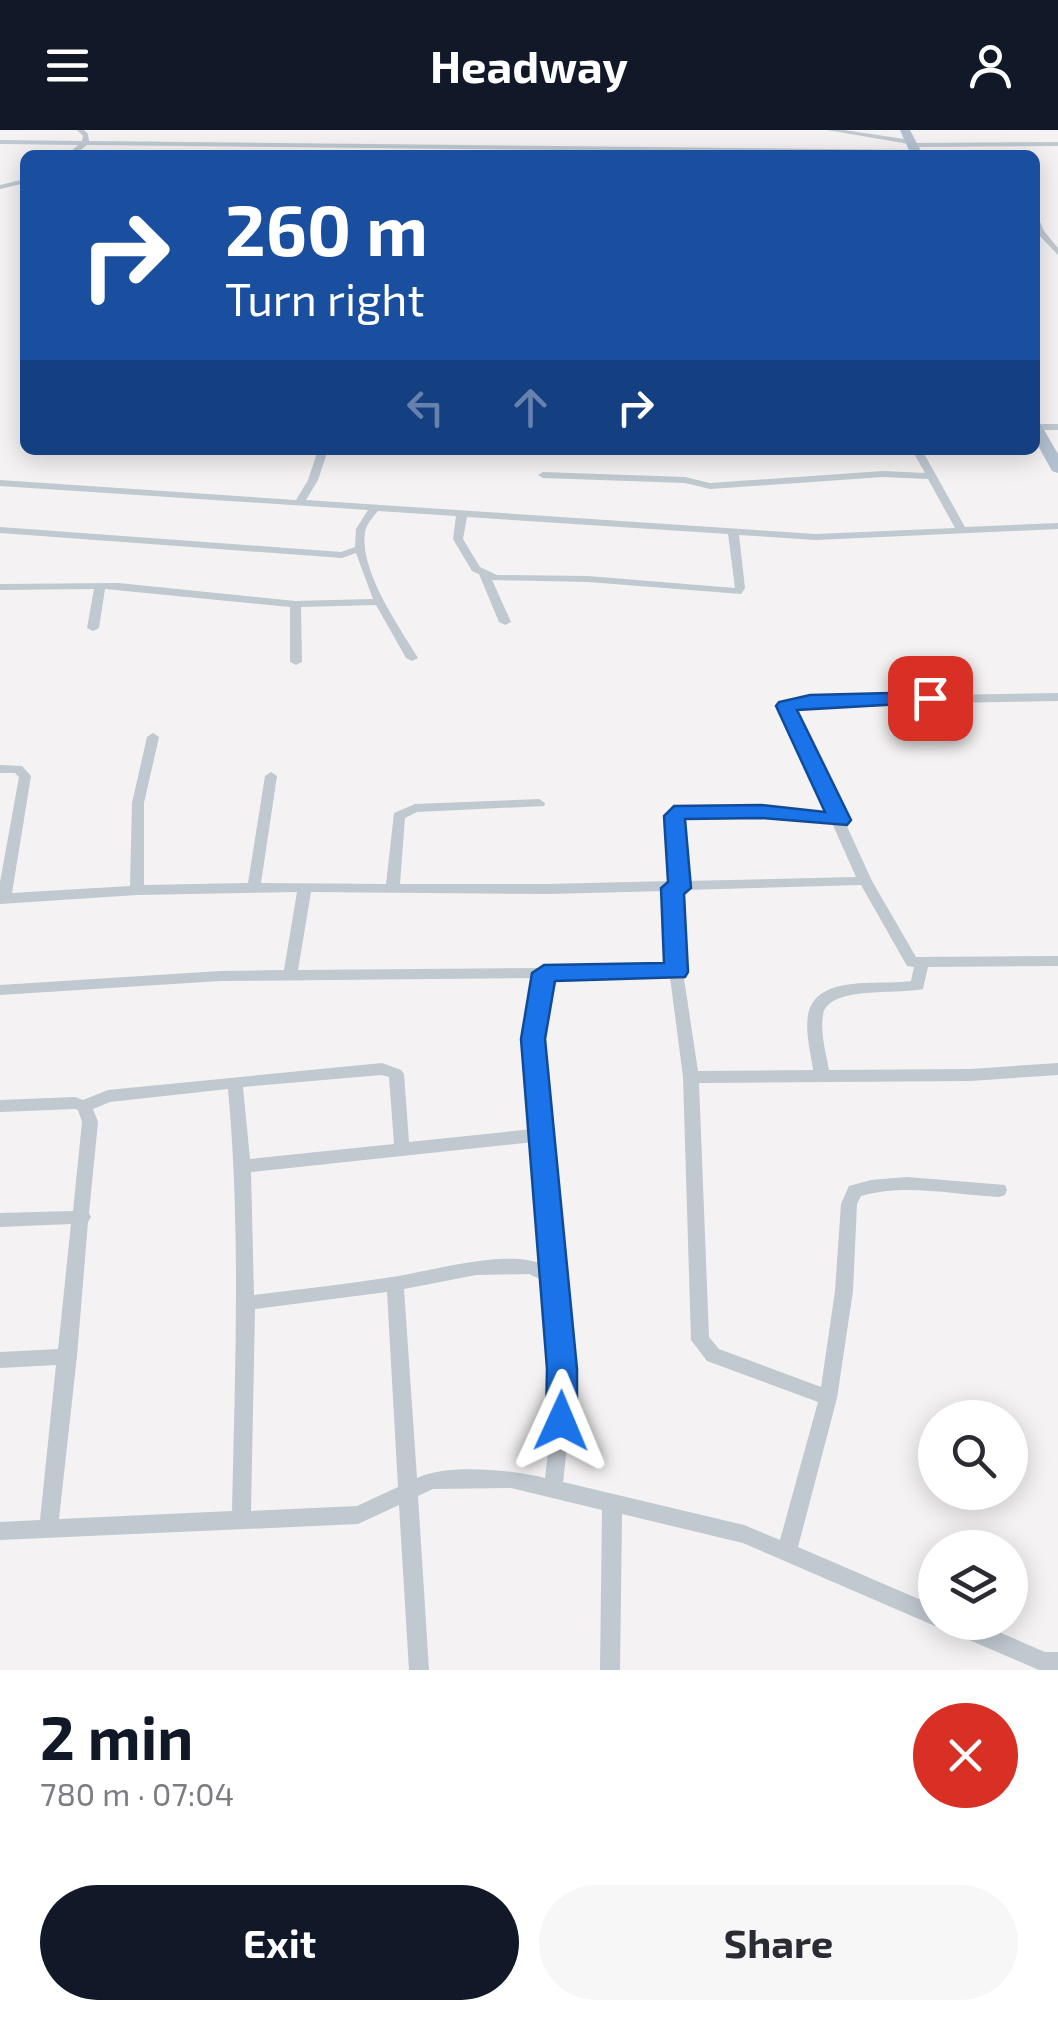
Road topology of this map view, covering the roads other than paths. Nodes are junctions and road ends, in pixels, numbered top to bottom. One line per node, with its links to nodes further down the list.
1 (80, 130): 8 (street)
2 (830, 130): 14 (street)
3 (972, 130): 12 (street)
4 (166, 134): 9 (street)
5 (442, 135): 13 (street)
6 (1053, 141): 12 (street)
7 (0, 142): 8 (street)
8 (85, 143): 9 (street); 15 (street)
9 (200, 143): 10 (street)
10 (259, 144): 11 (street); 16 (street)
11 (276, 144): 13 (street); 17 (street)
12 (982, 144): 14 (street)
13 (442, 145): 14 (street)
14 (912, 145)
15 (76, 150)
16 (248, 150)
17 (298, 150)
18 (1040, 235): 19 (street)
19 (1058, 253)
20 (1040, 435): 23 (main road)
21 (321, 455): 27 (street)
22 (920, 455): 25 (street)
23 (1058, 468)
24 (543, 474): 25 (street)
25 (932, 476): 32 (street)
26 (0, 483): 27 (street)
27 (301, 500): 28 (street)
28 (376, 507): 29 (street); 34 (street)
29 (462, 513): 33 (street); 35 (street)
30 (1058, 526): 32 (street)
31 (0, 530): 34 (street)
32 (962, 530): 33 (street)
33 (733, 532): 35 (street)
34 (361, 548): 38 (street)
35 (484, 575): 40 (street)
36 (100, 586): 37 (street); 39 (street); 41 (street)
37 (0, 588)
38 (380, 602): 39 (street); 42 (street)
39 (295, 604): 43 (street)
40 (505, 622)
41 (93, 628)
42 (412, 658)
43 (296, 662)
44 (1058, 697): 49 (street)
45 (154, 738): 55 (street)
46 (0, 769): 56 (street)
47 (271, 776): 51 (street)
48 (539, 803): 52 (street)
49 (840, 820): 50 (street); 54 (street)
50 (866, 881): 54 (street); 58 (street)
51 (254, 886): 53 (street); 55 (street)
52 (393, 886): 53 (street); 54 (street)
53 (305, 887): 61 (street)
54 (676, 888): 59 (street)
55 (137, 890): 56 (street)
56 (2, 898)
57 (1058, 961): 58 (street)
58 (922, 962): 65 (street)
59 (676, 972): 60 (street); 64 (street)
60 (544, 973): 61 (street); 69 (street)
61 (290, 976): 62 (street)
62 (0, 990)
63 (1058, 1068): 65 (street)
64 (691, 1076): 65 (street); 80 (street)
65 (822, 1077)
66 (236, 1082): 68 (street); 70 (street); 71 (street)
67 (0, 1106): 68 (street)
68 (84, 1106): 73 (street)
69 (540, 1135): 70 (street); 75 (street)
70 (402, 1150): 71 (street)
71 (242, 1166): 77 (street)
72 (1000, 1190): 80 (street)
73 (83, 1217): 74 (street); 78 (street)
74 (0, 1220)
75 (552, 1277): 76 (street); 81 (street)
76 (395, 1284): 77 (street); 82 (street)
77 (246, 1303): 84 (street)
78 (68, 1356): 79 (street); 85 (street)
79 (0, 1360)
80 (828, 1398): 87 (street)
81 (552, 1487): 82 (street); 83 (street)
82 (408, 1490): 84 (street); 91 (street)
83 (612, 1502): 87 (street); 92 (street)
84 (241, 1521): 85 (street)
85 (49, 1526): 86 (street)
86 (0, 1531)
87 (786, 1552): 88 (street)
88 (918, 1609)
89 (993, 1640): 90 (street)
90 (1058, 1662)
91 (419, 1670)
92 (610, 1670)

